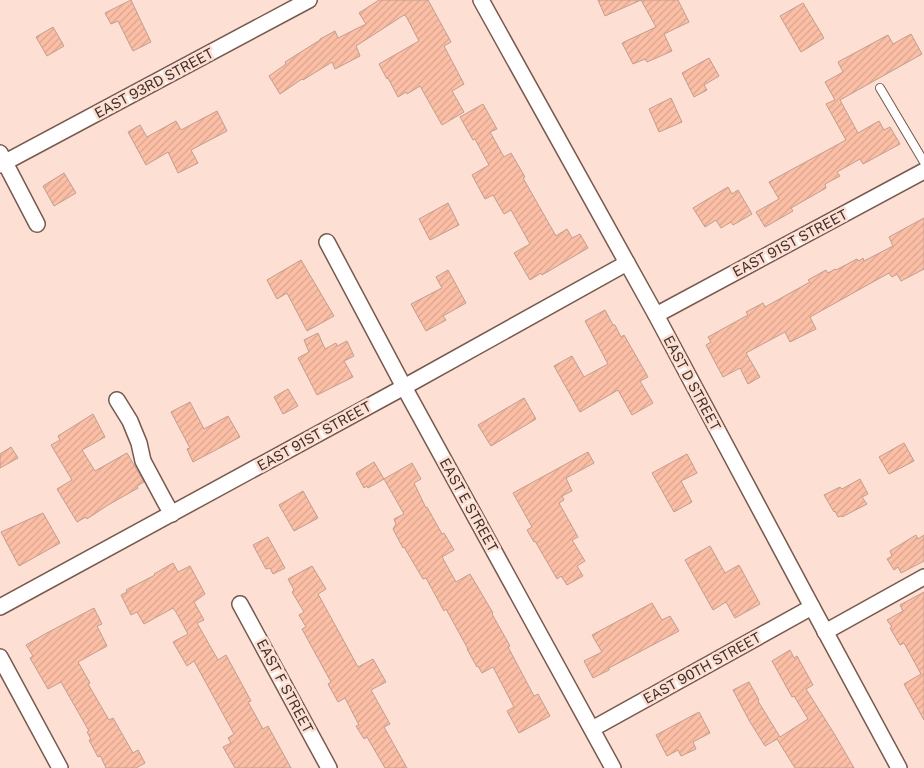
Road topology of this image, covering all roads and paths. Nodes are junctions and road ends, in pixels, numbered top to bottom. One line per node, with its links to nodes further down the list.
1 (309, 0): 4 (street, EAST 93RD STREET)
2 (481, 0): 9 (street, EAST D STREET)
3 (880, 88): 5 (lane)
4 (2, 160): 7 (street)
5 (924, 162)
6 (924, 171): 10 (street, EAST 91ST STREET)
7 (37, 224)
8 (327, 242): 11 (street, EAST E STREET)
9 (627, 263): 10 (street, EAST D STREET); 11 (street, EAST 91ST STREET)
10 (656, 315): 17 (street, EAST D STREET)
11 (404, 387): 13 (street, EAST 91ST STREET); 20 (street, EAST E STREET)
12 (117, 400): 13 (street)
13 (172, 514): 16 (street, EAST 91ST STREET)
14 (924, 577): 18 (street)
15 (240, 604): 22 (street, EAST F STREET)
16 (0, 607)
17 (812, 607): 18 (street, EAST D STREET); 20 (street, EAST 90TH STREET)
18 (825, 632): 24 (street, EAST D STREET)
19 (0, 657): 21 (street)
20 (592, 729): 23 (street, EAST E STREET)
21 (60, 768)
22 (329, 768)
23 (613, 768)
24 (899, 768)

